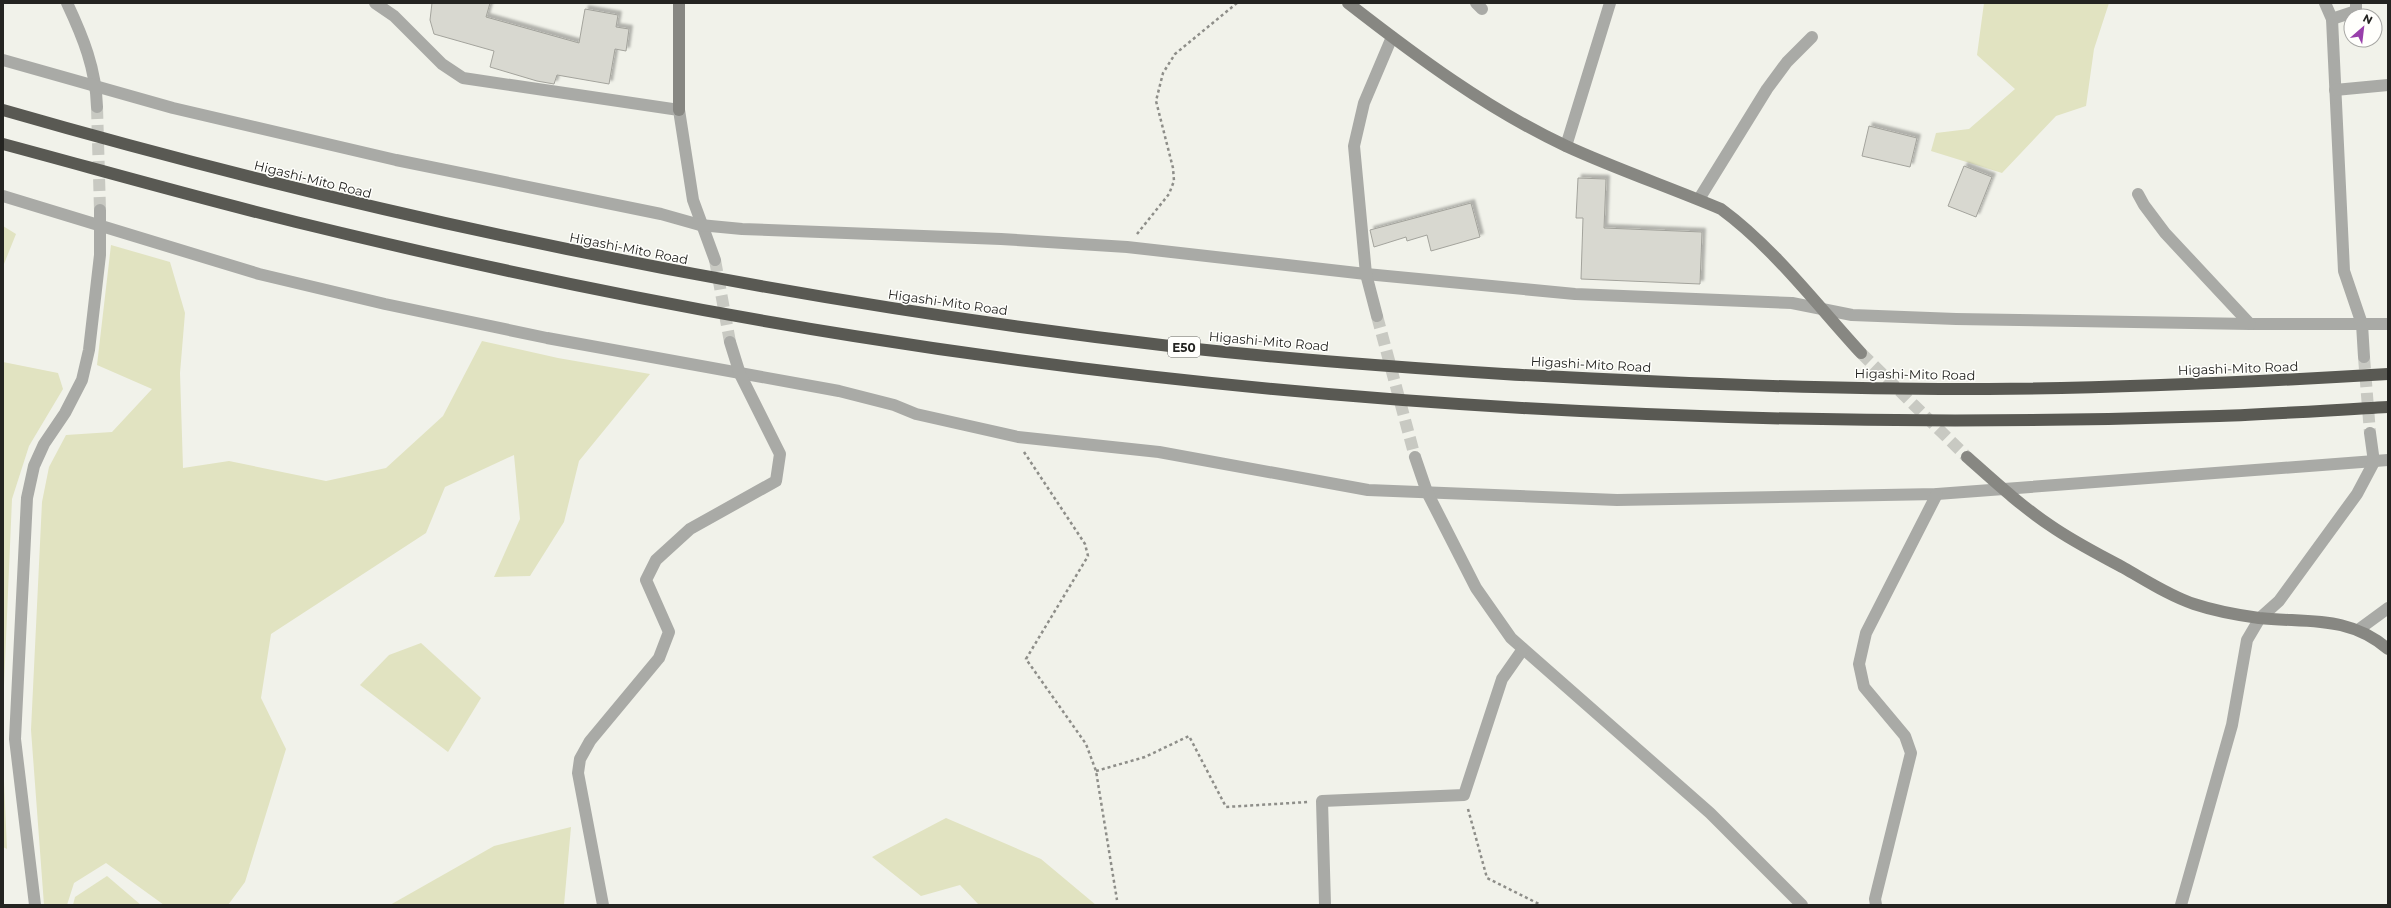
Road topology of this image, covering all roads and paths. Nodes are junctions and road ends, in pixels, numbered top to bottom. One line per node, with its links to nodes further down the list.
1 (67, 3): 14 (street)
2 (375, 3): 18 (street)
3 (679, 3): 18 (street)
4 (1237, 3): 27 (path)
5 (1348, 3): 10 (street)
6 (1610, 3): 20 (street)
7 (2325, 3): 9 (street)
8 (2356, 3): 9 (street)
9 (2332, 18): 15 (street)
10 (1392, 37): 20 (street); 29 (street)
11 (1812, 37): 23 (street)
12 (3, 60): 14 (street)
13 (2388, 85): 15 (street)
14 (97, 87): 16 (street); 26 (street)
15 (2335, 90): 33 (street)
16 (97, 107)
17 (3, 110): 39 (highway, Higashi-Mito Road / E50)
18 (679, 110): 26 (street)
19 (3, 144): 40 (highway)
20 (1566, 146): 23 (street)
21 (2138, 194): 32 (street)
22 (3, 196): 25 (street)
23 (1699, 199): 30 (street)
24 (100, 210): 25 (street)
25 (100, 224): 38 (street); 59 (street)
26 (700, 225): 27 (street); 28 (street)
27 (1127, 247): 29 (street)
28 (714, 260)
29 (1366, 274): 30 (street); 31 (street)
30 (1820, 308): 32 (street); 36 (street)
31 (1377, 316)
32 (2250, 324): 33 (street)
33 (2362, 324): 34 (street); 37 (street)
34 (2388, 324)
35 (730, 342): 38 (street)
36 (1861, 353)
37 (2364, 357)
38 (740, 374): 42 (street); 60 (street)
39 (2388, 374)
40 (2388, 406)
41 (2370, 433): 46 (street)
42 (1018, 437): 48 (street); 55 (path)
43 (1416, 457): 48 (street)
44 (1967, 457): 47 (street)
45 (2388, 460): 46 (street)
46 (2374, 462): 47 (street); 51 (street)
47 (2001, 488): 49 (street); 51 (street)
48 (1427, 492): 49 (street); 53 (street)
49 (1937, 494): 64 (street)
50 (2388, 608): 52 (street)
51 (2260, 618): 52 (street); 65 (street)
52 (2358, 630): 54 (street)
53 (1523, 649): 56 (street); 63 (street)
54 (2388, 649)
55 (1096, 771): 57 (path); 58 (path)
56 (1464, 795): 57 (street); 62 (path)
57 (1322, 801): 61 (street)
58 (1117, 900)
59 (35, 905)
60 (603, 905)
61 (1325, 905)
62 (1541, 905)
63 (1802, 905)
64 (1876, 905)
65 (2181, 905)

